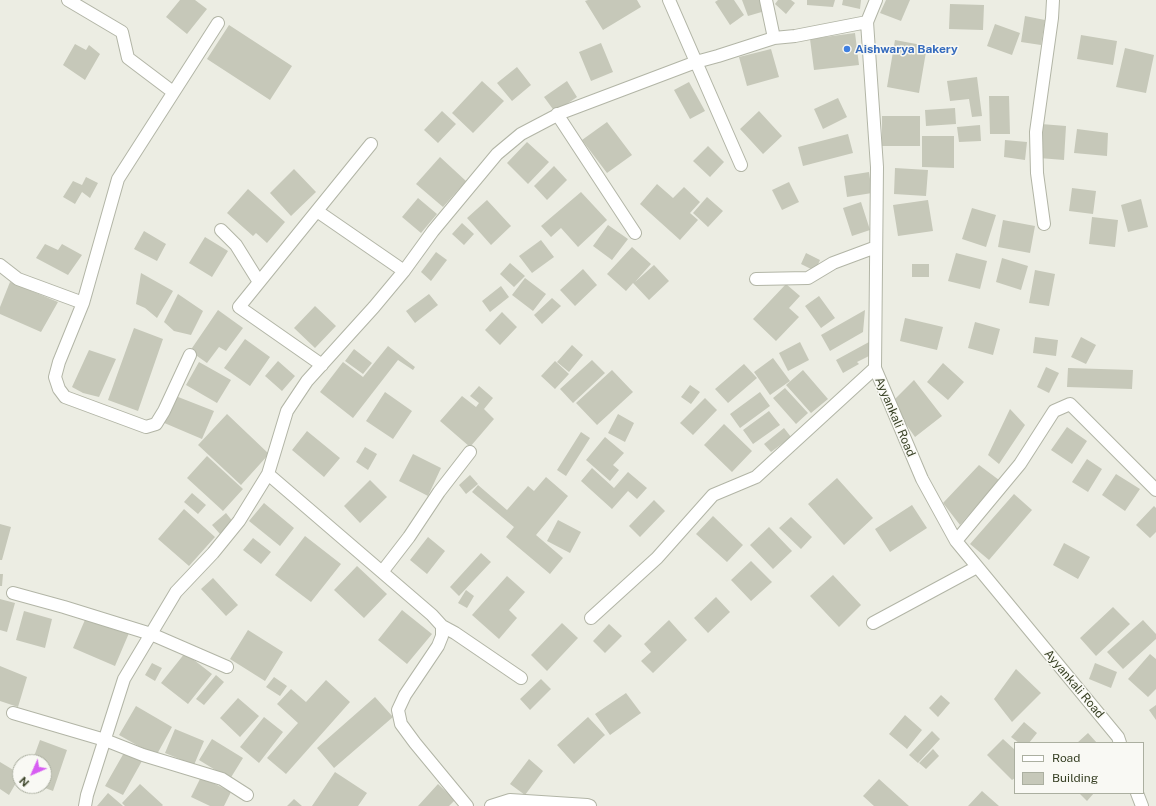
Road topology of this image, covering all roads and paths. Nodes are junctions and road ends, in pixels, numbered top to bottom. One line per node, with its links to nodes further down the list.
1 (68, 0): 10 (street)
2 (668, 0): 9 (street)
3 (766, 0): 8 (street)
4 (876, 0): 7 (street, Ayyankali Road)
5 (1053, 0): 15 (street)
6 (218, 22): 10 (street)
7 (867, 22): 8 (street); 18 (street, Ayyankali Road)
8 (774, 38): 9 (street)
9 (696, 62): 11 (street); 13 (street)
10 (173, 92): 23 (street)
11 (558, 114): 17 (street); 20 (street)
12 (371, 144): 14 (street)
13 (741, 165)
14 (317, 211): 20 (street); 22 (street)
15 (1044, 224)
16 (221, 230): 22 (street)
17 (635, 233)
18 (876, 247): 21 (street); 26 (street, Ayyankali Road)
19 (0, 265): 23 (street)
20 (404, 271): 25 (street)
21 (756, 279)
22 (259, 282): 25 (street)
23 (83, 303): 24 (street)
24 (190, 355)
25 (322, 365): 28 (street)
26 (875, 368): 30 (street, Ayyankali Road); 34 (street)
27 (470, 452): 32 (street)
28 (268, 474): 32 (street); 37 (street)
29 (1156, 490): 30 (street)
30 (956, 541): 31 (street, Ayyankali Road)
31 (977, 567): 35 (street); 42 (street, Ayyankali Road)
32 (382, 572): 36 (street)
33 (13, 593): 37 (street)
34 (591, 618)
35 (873, 623)
36 (442, 626): 39 (street); 46 (street)
37 (151, 634): 38 (street); 41 (street)
38 (227, 667)
39 (521, 678)
40 (13, 713): 41 (street)
41 (105, 740): 44 (street); 45 (street)
42 (1120, 742)
43 (1138, 794): 49 (street)
44 (247, 795)
45 (85, 806)
46 (467, 806)
47 (491, 806): 48 (street)
48 (590, 806)
49 (1142, 806)

